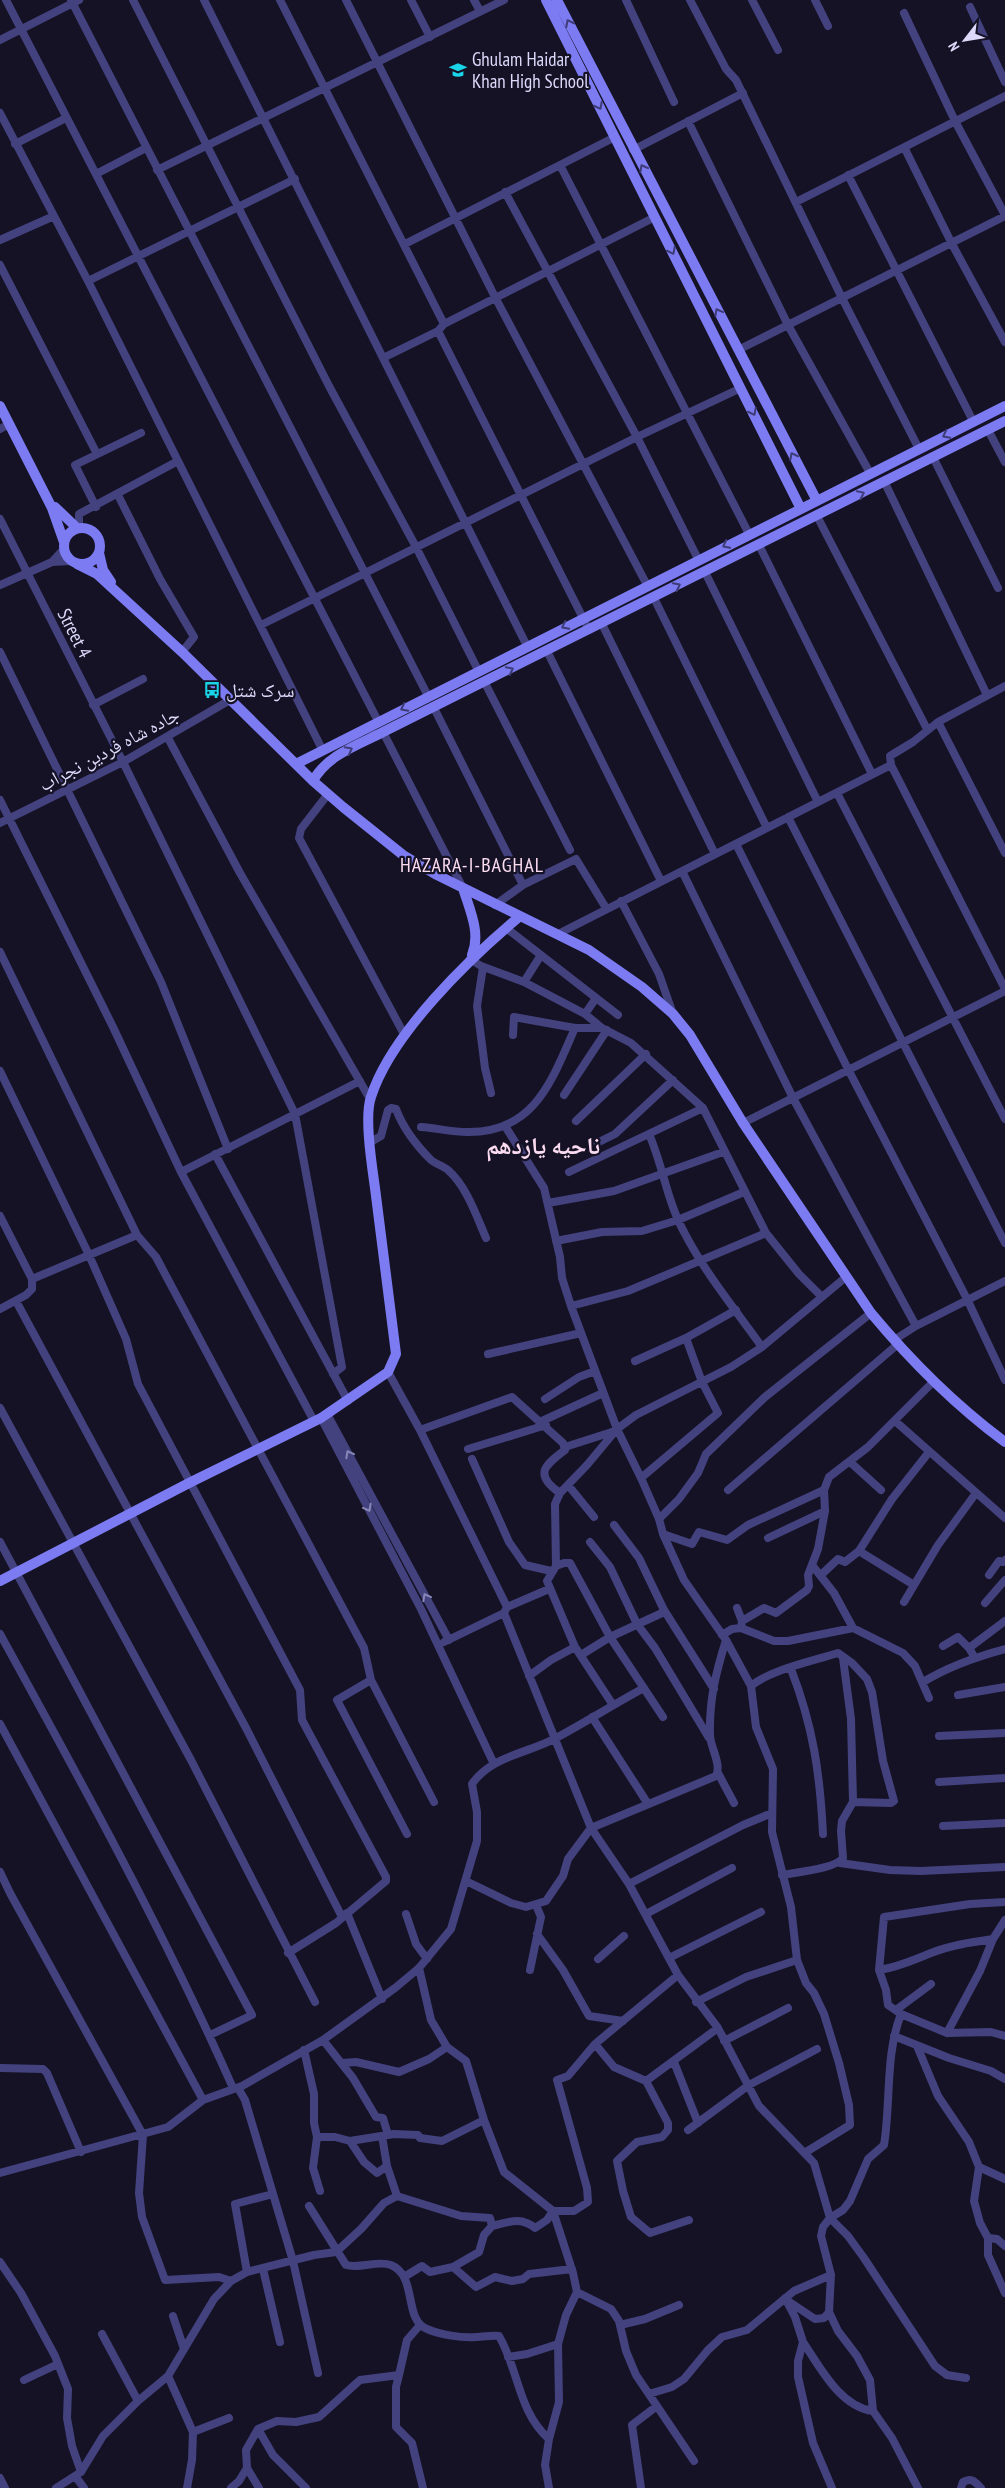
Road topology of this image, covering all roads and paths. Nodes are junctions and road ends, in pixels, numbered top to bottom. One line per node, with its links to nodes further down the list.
1 (6, 0): 20 (street)
2 (133, 0): 38 (street)
3 (204, 0): 32 (street)
4 (280, 0): 27 (street)
5 (346, 0): 25 (street)
6 (411, 0): 21 (street)
7 (474, 0): 17 (street)
8 (504, 0): 17 (street)
9 (546, 0): 23 (main road)
10 (557, 0): 23 (main road, one-way to 10)
11 (626, 0): 30 (street)
12 (690, 0): 28 (street)
13 (752, 0): 24 (street)
14 (815, 0): 19 (street)
15 (74, 1): 20 (street); 39 (street)
16 (970, 7): 26 (street)
17 (480, 11): 21 (street)
18 (904, 13): 35 (street)
19 (828, 26)
20 (21, 29): 22 (street); 33 (street)
21 (430, 37): 25 (street)
22 (0, 40)
23 (573, 43): 36 (main road, one-way to 36); 41 (main road)
24 (778, 50)
25 (377, 62): 27 (street); 53 (street)
26 (1005, 82)
27 (324, 87): 32 (street); 56 (street)
28 (742, 94): 34 (street); 48 (street)
29 (1005, 96): 35 (street)
30 (674, 102)
31 (0, 112): 37 (street)
32 (264, 117): 38 (street); 46 (street)
33 (66, 118): 37 (street); 44 (street)
34 (688, 121): 41 (street); 67 (street)
35 (955, 121): 40 (street); 52 (street)
36 (615, 137): 42 (street); 51 (main road)
37 (15, 144): 50 (street)
38 (208, 145): 43 (street); 49 (street)
39 (146, 148): 43 (street); 44 (street)
40 (905, 148): 45 (street); 58 (street)
41 (633, 150): 70 (main road, one-way to 41)
42 (560, 165): 47 (street); 57 (street)
43 (157, 170): 54 (street)
44 (96, 174): 59 (street)
45 (848, 175): 48 (street); 61 (street)
46 (295, 179): 49 (street); 71 (street)
47 (505, 192): 53 (street); 62 (street)
48 (796, 202): 65 (street)
49 (238, 206): 54 (street); 103 (street)
50 (54, 216): 55 (street); 63 (street)
51 (655, 216): 57 (street); 72 (main road, one-way to 72)
52 (1005, 216): 58 (street)
53 (454, 217): 56 (street); 64 (street)
54 (189, 231): 59 (street); 110 (street)
55 (0, 240)
56 (405, 244): 66 (street)
57 (600, 244): 62 (street); 75 (street)
58 (952, 244): 61 (street); 69 (street)
59 (138, 257): 63 (street); 115 (street)
60 (0, 265): 83 (street)
61 (897, 270): 65 (street); 76 (street)
62 (548, 271): 64 (street); 81 (street)
63 (88, 281): 85 (street)
64 (495, 297): 66 (street); 87 (street)
65 (842, 298): 67 (street); 82 (street)
66 (444, 324): 68 (street)
67 (788, 325): 70 (street); 88 (street)
68 (438, 332): 71 (street); 92 (street)
69 (1005, 342)
70 (738, 350): 93 (main road, one-way to 70)
71 (383, 358): 98 (street)
72 (741, 388): 75 (street); 95 (main road, one-way to 95)
73 (0, 406): 78 (main road)
74 (1005, 406): 76 (main road)
75 (687, 414): 81 (street); 100 (street)
76 (973, 421): 82 (main road, one-way to 82)
77 (1005, 422): 79 (main road)
78 (4, 426): 90 (main road)
79 (988, 430): 84 (main road); 86 (street)
80 (141, 432): 83 (street)
81 (637, 437): 87 (street); 105 (street)
82 (919, 449): 88 (main road)
83 (97, 454): 94 (street)
84 (934, 457): 89 (main road); 113 (street)
85 (178, 461): 91 (street); 119 (street)
86 (1005, 462)
87 (584, 464): 92 (street); 112 (street)
88 (870, 473): 93 (main road)
89 (885, 483): 96 (main road, one-way to 89); 129 (street)
90 (44, 492): 99 (main road); 101 (main road)
91 (118, 495): 94 (street); 124 (street)
92 (522, 495): 98 (street); 117 (street)
93 (816, 500): 95 (main road)
94 (96, 507): 99 (street)
95 (800, 507): 100 (main road)
96 (817, 516): 102 (main road); 136 (street)
97 (0, 519): 108 (street, Street 4)
98 (467, 522): 103 (street); 121 (street)
99 (78, 528): 101 (main road); 104 (main road)
100 (748, 534): 105 (main road, one-way to 105)
101 (64, 545): 106 (street); 107 (main road)
102 (759, 545): 109 (main road); 143 (street)
103 (416, 547): 110 (street); 125 (street)
104 (99, 553): 107 (main road); 116 (main road)
105 (698, 559): 112 (main road)
106 (52, 562): 107 (street); 108 (street)
107 (74, 562): 116 (main road)
108 (26, 572): 111 (street); 132 (street, Street 4)
109 (705, 572): 114 (main road, one-way to 109); 149 (street)
110 (365, 574): 115 (street); 130 (street)
111 (0, 585)
112 (647, 585): 117 (main road)
113 (998, 588)
114 (654, 598): 118 (main road); 153 (street)
115 (315, 599): 119 (street); 134 (street)
116 (128, 602): 124 (main road)
117 (583, 617): 120 (street); 121 (main road, one-way to 121)
118 (602, 624): 120 (main road); 157 (street)
119 (261, 625): 139 (street)
120 (589, 630): 122 (main road)
121 (527, 646): 125 (main road)
122 (548, 651): 127 (main road, one-way to 122); 159 (street)
123 (0, 652): 145 (street)
124 (182, 652): 131 (main road)
125 (478, 670): 130 (main road)
126 (143, 679): 132 (street)
127 (485, 683): 133 (main road); 155 (street)
128 (1005, 686): 129 (street)
129 (987, 695): 135 (street)
130 (428, 696): 134 (main road, one-way to 134)
131 (230, 700): 138 (street, جاده شاه فردین نجراب); 141 (main road)
132 (94, 705): 140 (street, Street 4)
133 (434, 708): 137 (main road); 160 (street)
134 (378, 721): 139 (main road)
135 (938, 722): 136 (street); 156 (street)
136 (927, 729): 142 (street)
137 (383, 732): 144 (main road, one-way to 137); 161 (street)
138 (168, 738): 140 (street, جاده شاه فردین نجراب); 188 (street)
139 (322, 749): 141 (main road)
140 (123, 762): 145 (street, جاده شاه فردین نجراب); 194 (street, Street 4)
141 (296, 764): 144 (main road)
142 (891, 765): 143 (street); 173 (street)
143 (872, 774): 146 (street)
144 (313, 781): 147 (main road)
145 (68, 789): 151 (street, جاده شاه فردین نجراب); 203 (street)
146 (837, 792): 149 (street); 178 (street)
147 (328, 794): 161 (main road); 182 (street)
148 (0, 800): 151 (street)
149 (818, 802): 150 (street)
150 (788, 817): 153 (street); 183 (street)
151 (9, 818): 152 (street, جاده شاه فردین نجراب); 206 (street)
152 (0, 823)
153 (768, 828): 154 (street)
154 (736, 844): 157 (street); 186 (street)
155 (570, 850)
156 (1005, 853)
157 (715, 854): 158 (street)
158 (682, 871): 159 (street); 192 (street)
159 (661, 881): 162 (street)
160 (523, 885): 163 (street); 164 (street)
161 (463, 888): 163 (main road); 170 (main road)
162 (621, 901): 164 (street); 176 (street)
163 (494, 904): 165 (main road)
164 (606, 908): 167 (street)
165 (519, 917): 166 (main road); 167 (main road)
166 (506, 928): 169 (street); 170 (main road)
167 (558, 934): 176 (main road)
168 (0, 952): 214 (street)
169 (541, 955): 172 (street); 174 (street)
170 (470, 959): 171 (street); 182 (main road)
171 (483, 967): 172 (street); 189 (street)
172 (524, 982): 175 (street)
173 (1005, 990): 178 (street)
174 (596, 998): 175 (street); 177 (street)
175 (584, 1014): 180 (street)
176 (673, 1014): 197 (main road)
177 (618, 1015)
178 (954, 1016): 183 (street); 195 (street)
179 (575, 1028): 180 (street); 181 (street); 198 (street)
180 (605, 1029): 184 (street); 190 (street)
181 (513, 1035)
182 (405, 1036): 191 (main road)
183 (903, 1043): 186 (street); 217 (street)
184 (646, 1054): 187 (street); 196 (street)
185 (0, 1071): 218 (street)
186 (849, 1071): 192 (street); 225 (street)
187 (673, 1080): 193 (street); 202 (street)
188 (360, 1082): 191 (street); 194 (street)
189 (491, 1093)
190 (564, 1095)
191 (370, 1098): 201 (main road)
192 (794, 1098): 197 (street); 230 (street)
193 (703, 1108): 200 (street); 204 (street)
194 (295, 1114): 203 (street); 239 (street, Street 4)
195 (1005, 1119)
196 (576, 1121)
197 (744, 1123): 220 (main road)
198 (505, 1126): 199 (street); 210 (street)
199 (421, 1127)
200 (649, 1134): 207 (street); 208 (street)
201 (369, 1143): 215 (street); 238 (main road)
202 (597, 1143)
203 (228, 1149): 205 (street)
204 (724, 1152): 208 (street); 209 (street)
205 (215, 1154): 206 (street); 239 (street)
206 (180, 1172): 247 (street)
207 (569, 1172)
208 (664, 1174): 210 (street); 212 (street)
209 (744, 1192): 212 (street); 213 (street)
210 (548, 1203): 216 (street)
211 (0, 1216): 221 (street)
212 (678, 1220): 216 (street); 219 (street)
213 (766, 1233): 219 (street); 223 (street)
214 (137, 1235): 218 (street); 255 (street)
215 (486, 1238)
216 (556, 1241): 226 (street)
217 (1005, 1243)
218 (89, 1255): 221 (street); 260 (street)
219 (699, 1262): 226 (street); 228 (street)
220 (846, 1277): 223 (street); 229 (main road)
221 (32, 1279): 224 (street)
222 (1005, 1282): 225 (street)
223 (820, 1296): 234 (street)
224 (16, 1300): 227 (street); 268 (street)
225 (967, 1300): 230 (street); 241 (street)
226 (571, 1306): 231 (street)
227 (0, 1309)
228 (736, 1310): 232 (street); 234 (street)
229 (871, 1313): 233 (main road); 271 (street)
230 (916, 1326): 233 (street)
231 (581, 1333): 235 (street); 237 (street)
232 (686, 1338): 236 (street); 242 (street)
233 (896, 1342): 240 (main road); 262 (street)
234 (762, 1347): 242 (street)
235 (488, 1354)
236 (635, 1361)
237 (595, 1371): 243 (street); 244 (street)
238 (388, 1372): 245 (main road); 250 (street)
239 (332, 1374): 245 (street)
240 (934, 1380): 248 (street); 252 (main road)
241 (1005, 1380)
242 (702, 1382): 251 (street); 259 (street)
243 (604, 1393): 249 (street); 251 (street)
244 (546, 1399)
245 (348, 1401): 247 (main road)
246 (0, 1408): 278 (street)
247 (321, 1418): 255 (main road); 273 (street, one-way to 247); 275 (street, one-way to 275)
248 (895, 1421): 256 (street); 258 (street)
249 (544, 1423): 250 (street); 253 (street); 254 (street)
250 (420, 1430): 294 (street)
251 (616, 1430): 253 (street); 259 (street); 261 (street)
252 (1005, 1442)
253 (565, 1447): 266 (street)
254 (468, 1449)
255 (257, 1450): 260 (main road); 314 (street)
256 (929, 1452): 265 (street); 280 (street)
257 (472, 1459): 283 (street)
258 (850, 1462): 263 (street); 264 (street)
259 (641, 1478): 271 (street)
260 (191, 1482): 268 (main road); 356 (street)
261 (568, 1485): 266 (street); 269 (street)
262 (728, 1490)
263 (824, 1490): 267 (street); 274 (street)
264 (881, 1490)
265 (976, 1492): 270 (street); 289 (street)
266 (560, 1493): 283 (street)
267 (825, 1511): 276 (street); 282 (street)
268 (131, 1514): 278 (main road); 356 (street)
269 (594, 1517)
270 (1005, 1518)
271 (659, 1519): 274 (street)
272 (614, 1526): 295 (street)
273 (391, 1531): 275 (street); 303 (street, one-way to 273)
274 (662, 1534): 302 (street)
275 (383, 1536): 304 (street)
276 (768, 1538)
277 (0, 1542): 284 (street)
278 (74, 1542): 284 (main road); 361 (street)
279 (590, 1542): 297 (street)
280 (859, 1551): 285 (street); 289 (street)
281 (1004, 1562): 286 (street)
282 (812, 1565): 285 (street); 298 (street)
283 (554, 1569): 290 (street); 301 (street)
284 (17, 1572): 288 (main road); 379 (street)
285 (821, 1575): 299 (street)
286 (988, 1575)
287 (1005, 1580): 292 (street)
288 (0, 1581)
289 (914, 1585): 291 (street)
290 (549, 1589): 294 (street); 306 (street)
291 (904, 1602)
292 (985, 1603)
293 (737, 1608): 298 (street)
294 (505, 1610): 303 (street); 313 (street)
295 (664, 1610): 297 (street); 319 (street)
296 (1005, 1621): 307 (street)
297 (637, 1624): 301 (street); 329 (street)
298 (742, 1625): 299 (street); 302 (street)
299 (853, 1628): 315 (street)
300 (0, 1634): 379 (street)
301 (610, 1637): 309 (street); 318 (street)
302 (724, 1638): 316 (street); 319 (street)
303 (448, 1640): 304 (street)
304 (438, 1645): 330 (street)
305 (943, 1646): 307 (street)
306 (575, 1647): 309 (street); 313 (street)
307 (969, 1648): 311 (street)
308 (1005, 1650): 311 (street)
309 (581, 1655): 322 (street)
310 (843, 1658): 312 (street); 335 (street); 335 (street)
311 (975, 1658): 315 (street)
312 (791, 1669): 316 (street); 343 (street)
313 (529, 1676): 328 (street)
314 (371, 1680): 334 (street); 342 (street)
315 (923, 1682): 321 (street)
316 (751, 1686): 338 (street)
317 (1005, 1687): 320 (street)
318 (644, 1688): 322 (street); 323 (street)
319 (714, 1689): 329 (street)
320 (958, 1695)
321 (929, 1698)
322 (612, 1705): 324 (street)
323 (663, 1716)
324 (592, 1717): 328 (street); 337 (street)
325 (0, 1724): 396 (street)
326 (1005, 1734): 327 (street)
327 (939, 1736)
328 (555, 1739): 330 (street); 341 (street)
329 (710, 1740): 331 (street)
330 (494, 1764): 349 (street)
331 (718, 1773): 336 (street); 337 (street)
332 (1005, 1778): 333 (street)
333 (939, 1782)
334 (434, 1802)
335 (853, 1802): 344 (street)
336 (734, 1803)
337 (648, 1804): 341 (street)
338 (772, 1813): 348 (street); 350 (street)
339 (1005, 1823): 340 (street)
340 (943, 1826)
341 (591, 1828): 350 (street); 352 (street)
342 (407, 1834)
343 (824, 1834)
344 (840, 1863): 345 (street); 348 (street)
345 (1005, 1867)
346 (732, 1868): 355 (street)
347 (0, 1872): 400 (street)
348 (782, 1875): 365 (street)
349 (466, 1882): 352 (street); 363 (street)
350 (629, 1884): 355 (street)
351 (1005, 1902): 368 (street)
352 (536, 1905): 358 (street)
353 (761, 1912): 362 (street)
354 (406, 1914): 363 (street)
355 (646, 1914): 362 (street)
356 (345, 1915): 361 (street); 371 (street)
357 (1005, 1920): 360 (street)
358 (537, 1934): 367 (street); 376 (street)
359 (624, 1936): 364 (street)
360 (993, 1939): 368 (street); 378 (street)
361 (288, 1953): 372 (street)
362 (669, 1958): 369 (street)
363 (427, 1959): 366 (street)
364 (598, 1959)
365 (797, 1960): 373 (street); 405 (street)
366 (419, 1968): 371 (street); 386 (street)
367 (530, 1970)
368 (879, 1970): 375 (street)
369 (678, 1975): 373 (street); 376 (street)
370 (931, 1984): 375 (street)
371 (382, 1999): 382 (street)
372 (315, 2002)
373 (696, 2002): 377 (street)
374 (788, 2008): 383 (street)
375 (899, 2012): 378 (street); 380 (street)
376 (623, 2022): 384 (street)
377 (718, 2028): 383 (street); 389 (street)
378 (947, 2033): 381 (street)
379 (210, 2035): 395 (street)
380 (894, 2036): 385 (street); 416 (street)
381 (1005, 2036)
382 (323, 2040): 388 (street); 390 (street)
383 (724, 2041): 394 (street)
384 (595, 2044): 393 (street); 415 (street)
385 (917, 2046): 392 (street); 407 (street)
386 (447, 2047): 390 (street); 397 (street)
387 (817, 2049): 394 (street)
388 (304, 2050): 395 (street); 402 (street)
389 (674, 2062): 393 (street); 398 (street)
390 (342, 2063): 401 (street)
391 (0, 2068): 404 (street)
392 (1005, 2079)
393 (646, 2082): 417 (street)
394 (749, 2085): 398 (street); 405 (street)
395 (235, 2088): 396 (street); 412 (street)
396 (203, 2100): 400 (street)
397 (484, 2120): 401 (street); 415 (street)
398 (698, 2123): 399 (street)
399 (688, 2130)
400 (144, 2135): 404 (street); 430 (street)
401 (385, 2135): 403 (street); 406 (street)
402 (317, 2137): 403 (street); 411 (street)
403 (350, 2141): 406 (street)
404 (81, 2152): 409 (street)
405 (806, 2152): 416 (street)
406 (387, 2166): 413 (street)
407 (979, 2167): 410 (street); 419 (street)
408 (1005, 2170): 410 (street)
409 (0, 2173)
410 (1002, 2178)
411 (320, 2191)
412 (273, 2194): 422 (street); 427 (street)
413 (397, 2196): 418 (street); 421 (street)
414 (309, 2206): 421 (street)
415 (553, 2211): 418 (street); 426 (street)
416 (830, 2218): 428 (street); 449 (street)
417 (689, 2220)
418 (492, 2226): 424 (street)
419 (988, 2238): 420 (street); 432 (street)
420 (1005, 2246)
421 (336, 2252): 422 (street); 429 (street)
422 (293, 2261): 425 (street); 446 (street)
423 (0, 2262): 445 (street)
424 (453, 2267): 426 (street); 429 (street)
425 (263, 2268): 427 (street); 440 (street)
426 (572, 2269): 431 (street)
427 (247, 2272): 430 (street)
428 (831, 2275): 433 (street); 435 (street)
429 (404, 2277): 437 (street)
430 (231, 2280): 443 (street)
431 (577, 2292): 438 (street); 442 (street)
432 (1005, 2293)
433 (785, 2298): 435 (street); 441 (street); 451 (street)
434 (679, 2305): 438 (street)
435 (829, 2312): 454 (street)
436 (173, 2316): 443 (street)
437 (420, 2325): 444 (street); 447 (street)
438 (620, 2325): 451 (street)
439 (102, 2334): 452 (street)
440 (280, 2342)
441 (803, 2342): 454 (street); 474 (street)
442 (558, 2344): 444 (street); 458 (street)
443 (184, 2349): 448 (street)
444 (508, 2357): 458 (street)
445 (58, 2364): 450 (street); 461 (street)
446 (318, 2373)
447 (399, 2374): 456 (street); 471 (street)
448 (168, 2376): 452 (street); 457 (street)
449 (966, 2378)
450 (24, 2380)
451 (649, 2394): 453 (street)
452 (138, 2401): 461 (street)
453 (657, 2406): 459 (street); 473 (street)
454 (873, 2412): 475 (street)
455 (229, 2418): 457 (street)
456 (258, 2429): 460 (street); 470 (street)
457 (193, 2432): 467 (street)
458 (549, 2439): 472 (street)
459 (694, 2461)
460 (247, 2468): 468 (street); 469 (street)
461 (78, 2474): 464 (street); 465 (street)
462 (0, 2478): 463 (street)
463 (5, 2488)
464 (56, 2488)
465 (84, 2488)
466 (182, 2488): 467 (street)
467 (187, 2488)
468 (231, 2488)
469 (259, 2488)
470 (306, 2488)
471 (423, 2488)
472 (549, 2488)
473 (641, 2488)
474 (832, 2488)
475 (918, 2488)
476 (961, 2488): 477 (street)
477 (981, 2488)

